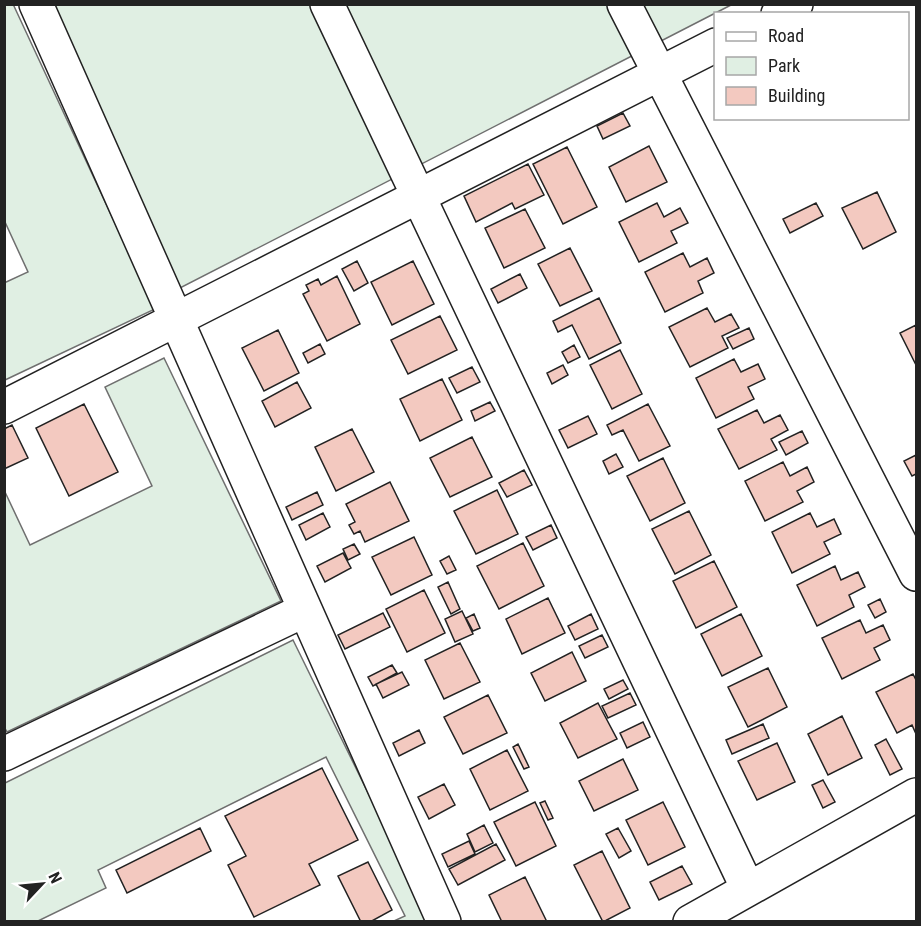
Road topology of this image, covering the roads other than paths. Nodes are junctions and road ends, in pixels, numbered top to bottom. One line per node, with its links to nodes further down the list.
1 (36, 4): 9 (street)
2 (327, 4): 8 (street)
3 (624, 4): 7 (street)
4 (795, 4): 5 (street)
5 (781, 12)
6 (714, 46): 7 (street)
7 (659, 74): 8 (street); 11 (street)
8 (418, 197): 9 (street); 15 (street)
9 (176, 320): 10 (street); 12 (street)
10 (4, 408)
11 (916, 574)
12 (305, 610): 13 (street); 16 (street)
13 (4, 754)
14 (916, 795): 15 (street)
15 (748, 889): 17 (street)
16 (444, 921)
17 (690, 921)

